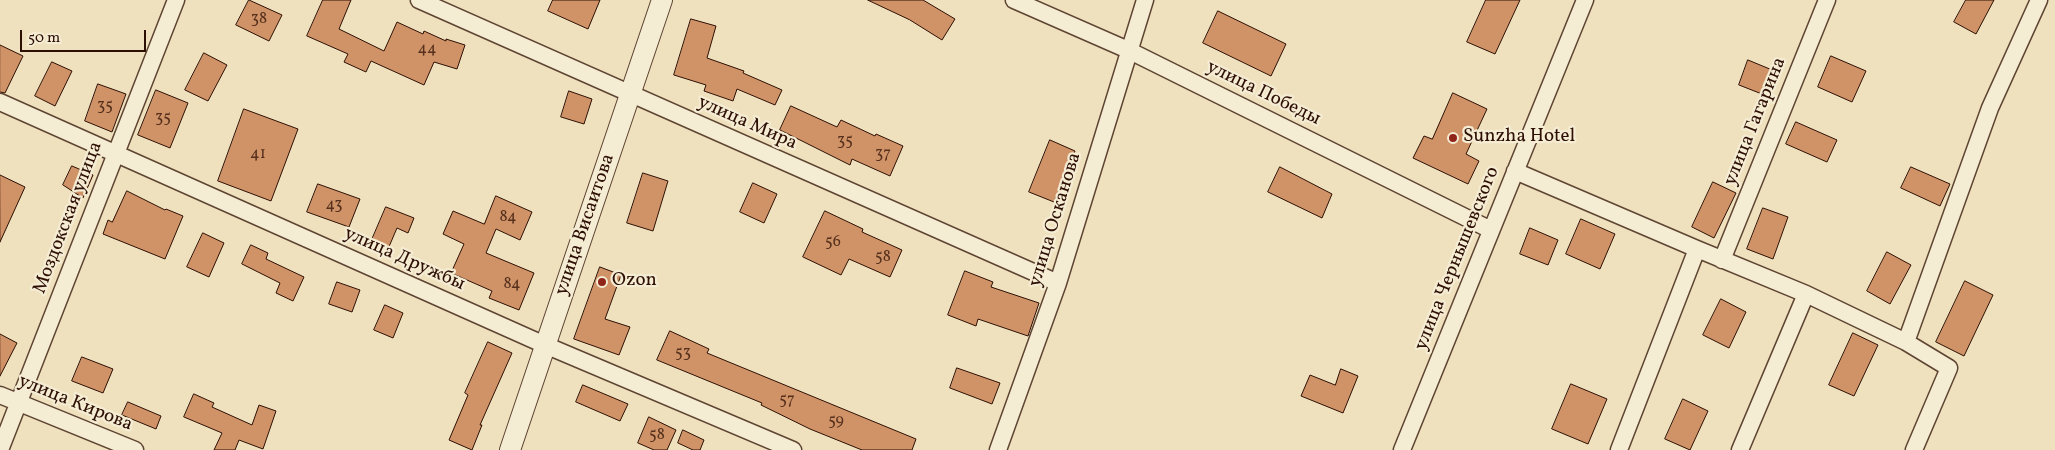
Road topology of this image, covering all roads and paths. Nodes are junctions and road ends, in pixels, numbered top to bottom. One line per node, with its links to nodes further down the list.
1 (176, 0): 12 (street, Моздокская улица)
2 (419, 0): 10 (street, улица Мира)
3 (662, 0): 10 (street, улица Висаитова)
4 (1014, 0): 9 (street, улица Победы)
5 (1145, 0): 9 (street, улица Осканова)
6 (1585, 0): 13 (street, улица Чернышевского)
7 (1827, 0): 16 (street, улица Гагарина)
8 (2039, 0): 19 (street)
9 (1128, 50): 14 (street, улица Победы); 17 (street, улица Осканова)
10 (630, 94): 17 (street, улица Мира); 20 (street, улица Висаитова)
11 (0, 102): 12 (street, улица Дружбы)
12 (116, 154): 20 (street, улица Дружбы); 22 (street, Моздокская улица)
13 (1515, 171): 14 (street, улица Чернышевского); 15 (street)
14 (1491, 230): 28 (street, улица Чернышевского)
15 (1696, 249): 16 (street); 29 (street)
16 (1722, 260): 18 (street)
17 (1058, 283): 27 (street, улица Осканова)
18 (1806, 294): 19 (street); 30 (street)
19 (1906, 342): 31 (street)
20 (545, 345): 25 (street, улица Висаитова); 26 (street, улица Дружбы)
21 (0, 395): 22 (street, улица Кирова)
22 (19, 403): 23 (street, Моздокская улица); 24 (street, улица Кирова)
23 (0, 450)
24 (135, 450)
25 (510, 450)
26 (793, 450)
27 (998, 450)
28 (1402, 450)
29 (1619, 450)
30 (1740, 450)
31 (1914, 450)

